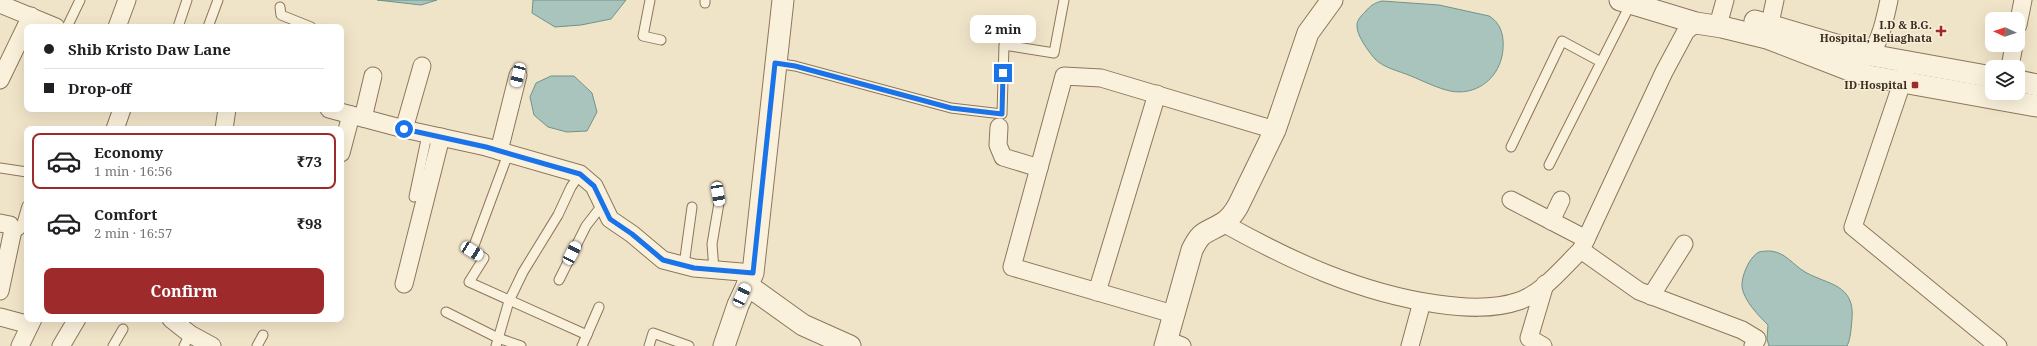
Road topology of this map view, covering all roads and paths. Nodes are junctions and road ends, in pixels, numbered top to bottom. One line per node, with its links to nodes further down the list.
1 (80, 0): 21 (lane)
2 (127, 0): 22 (street)
3 (188, 0): 23 (lane)
4 (218, 0): 24 (lane)
5 (650, 0): 28 (lane)
6 (783, 0): 31 (street)
7 (1064, 0): 31 (lane)
8 (1332, 0): 51 (street)
9 (1775, 0): 27 (street)
10 (1889, 0): 29 (street)
11 (2023, 0): 16 (street)
12 (1626, 1): 18 (street); 30 (lane)
13 (1, 6): 17 (street)
14 (280, 7): 25 (lane)
15 (1723, 9): 18 (street); 27 (street)
16 (2021, 12)
17 (31, 16): 19 (street); 20 (street)
18 (1696, 23): 27 (street); 71 (street)
19 (27, 24)
20 (49, 24)
21 (68, 24)
22 (118, 24)
23 (179, 24)
24 (209, 24)
25 (304, 24)
26 (24, 30): 37 (street)
27 (1768, 32): 29 (street); 38 (street)
28 (661, 40)
29 (1870, 55): 32 (street)
30 (1601, 62): 54 (lane); 56 (lane)
31 (775, 63): 75 (street)
32 (1908, 63): 36 (street); 38 (street)
33 (422, 66): 50 (street)
34 (518, 75): 55 (street)
35 (373, 76): 46 (street)
36 (1985, 76)
37 (0, 80)
38 (1902, 82): 42 (street); 112 (street)
39 (2025, 82): 40 (street)
40 (2037, 85)
41 (1157, 94): 51 (street); 58 (street); 80 (street)
42 (2037, 106)
43 (121, 112): 47 (street)
44 (227, 112): 48 (street)
45 (340, 112): 46 (street)
46 (357, 117): 50 (street); 53 (street)
47 (116, 126)
48 (224, 126)
49 (999, 127): 58 (street)
50 (404, 129): 52 (street)
51 (1275, 130): 69 (street)
52 (434, 136): 55 (street); 62 (lane); 77 (street)
53 (344, 146)
54 (1511, 147)
55 (504, 152): 60 (street); 82 (lane)
56 (1549, 165)
57 (0, 168): 59 (lane)
58 (1039, 168): 80 (street)
59 (24, 172)
60 (580, 174): 65 (street); 82 (lane)
61 (716, 186): 74 (lane)
62 (414, 197)
63 (1511, 200): 68 (street)
64 (1561, 200): 68 (street)
65 (603, 204): 73 (street); 76 (lane)
66 (692, 207): 73 (lane)
67 (24, 216): 70 (lane)
68 (1551, 221): 71 (street)
69 (1223, 223): 83 (street); 86 (street)
70 (6, 229): 79 (street)
71 (1584, 244): 78 (street); 81 (street)
72 (1684, 244): 81 (street)
73 (684, 265): 74 (street)
74 (714, 270): 75 (street)
75 (750, 279): 108 (street); 109 (street)
76 (559, 280)
77 (404, 284)
78 (1545, 284): 83 (street); 97 (street)
79 (0, 292)
80 (1097, 292): 86 (street)
81 (1651, 296): 111 (street)
82 (509, 301): 94 (lane); 96 (lane)
83 (1422, 302): 110 (street)
84 (599, 307): 94 (lane)
85 (446, 312): 96 (lane)
86 (1173, 314): 98 (street)
87 (0, 317): 88 (street)
88 (24, 321)
89 (31, 322): 99 (street)
90 (75, 322): 100 (street)
91 (173, 322): 95 (street)
92 (123, 329): 101 (lane)
93 (263, 335): 103 (lane)
94 (587, 335): 105 (lane)
95 (187, 340): 102 (street)
96 (497, 342): 104 (lane)
97 (1533, 343)
98 (1171, 344)
99 (20, 346)
100 (61, 346)
101 (113, 346)
102 (212, 346)
103 (257, 346)
104 (521, 346)
105 (582, 346)
106 (649, 346): 107 (lane)
107 (689, 346)
108 (724, 346)
109 (850, 346)
110 (1410, 346)
111 (1753, 346)
112 (1998, 346)

